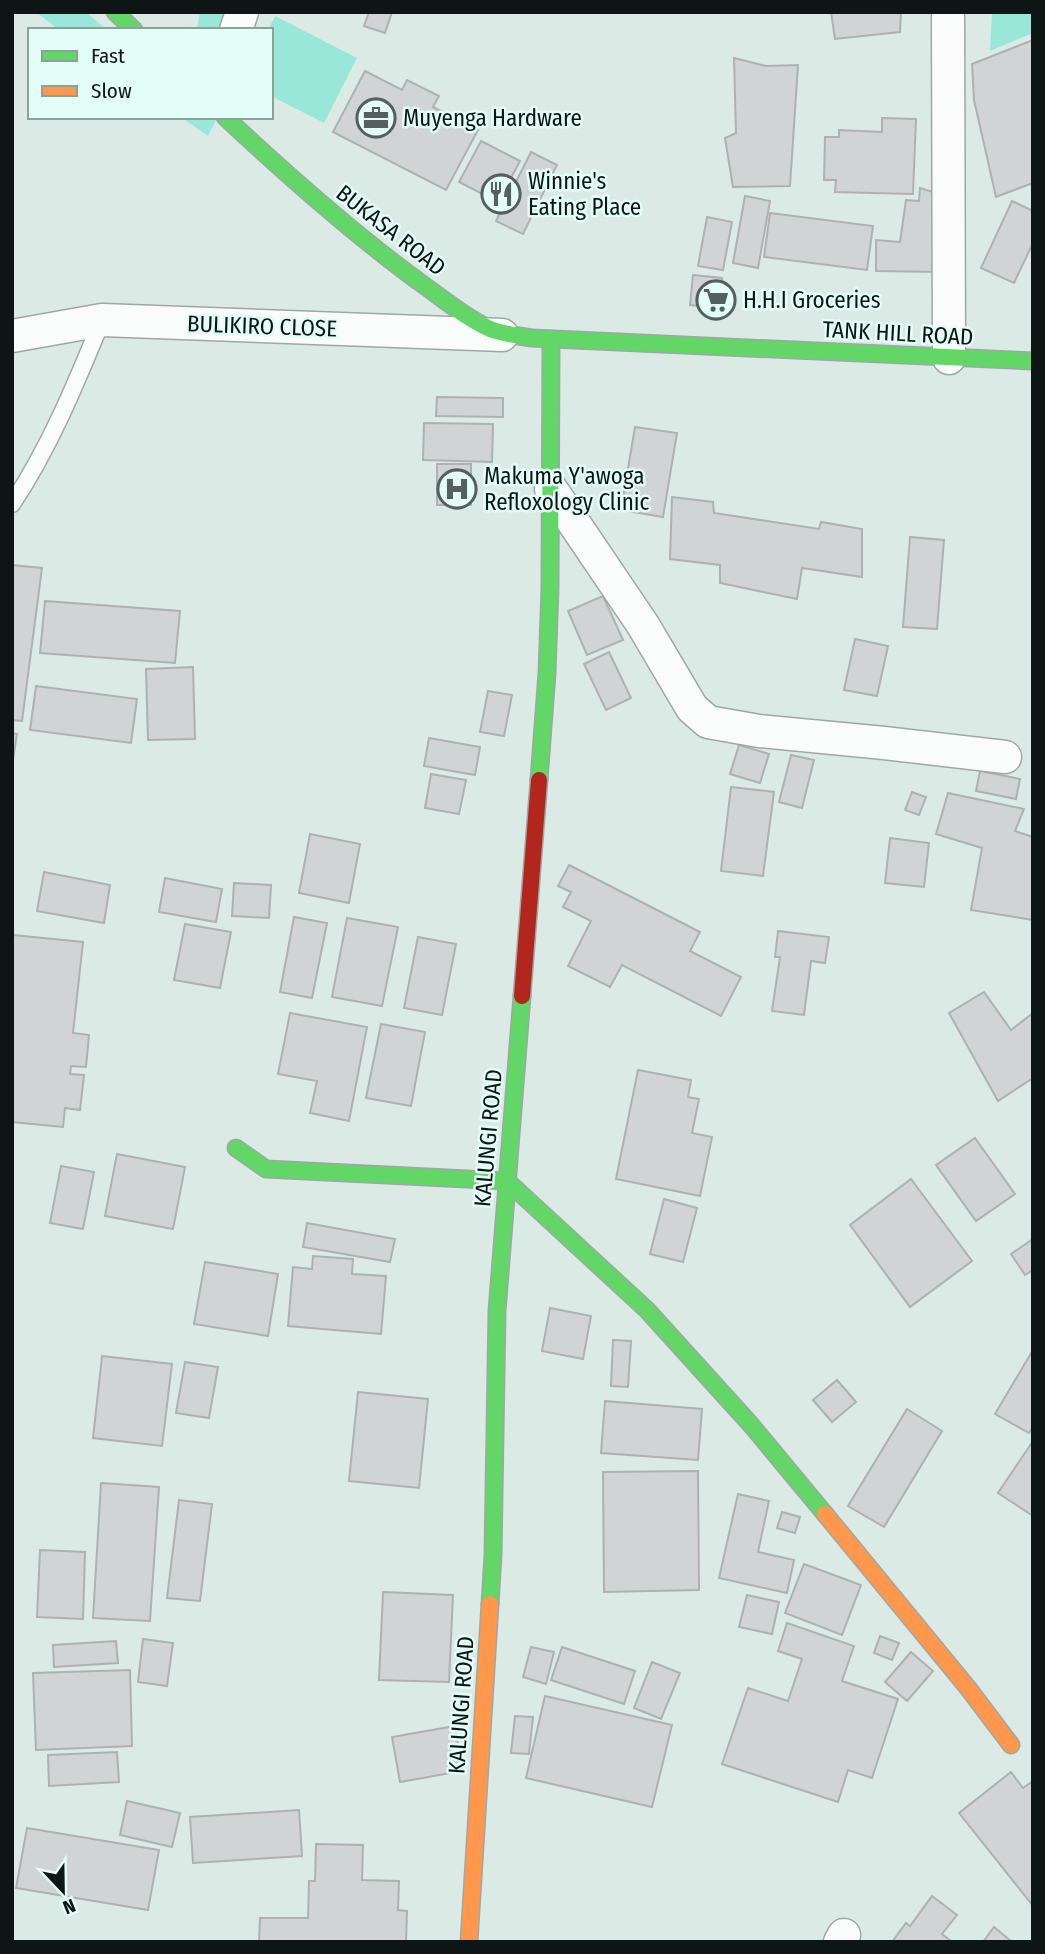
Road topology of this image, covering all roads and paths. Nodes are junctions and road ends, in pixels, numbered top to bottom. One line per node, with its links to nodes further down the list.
1 (116, 12): 3 (street)
2 (948, 12): 9 (street)
3 (132, 28)
4 (227, 119): 7 (street, BUKASA ROAD)
5 (102, 320): 6 (street, BULIKIRO CLOSE); 7 (street, BULIKIRO CLOSE); 12 (lane)
6 (12, 336)
7 (513, 336): 8 (street, BUKASA ROAD)
8 (551, 339): 9 (street, TANK HILL ROAD); 11 (street, KALUNGI ROAD)
9 (949, 358): 10 (street, TANK HILL ROAD)
10 (1033, 361)
11 (551, 489): 13 (street); 15 (street, KALUNGI ROAD)
12 (12, 504)
13 (1005, 757)
14 (236, 1148): 15 (street)
15 (507, 1181): 16 (street); 17 (street, KALUNGI ROAD)
16 (1011, 1745)
17 (469, 1942)

